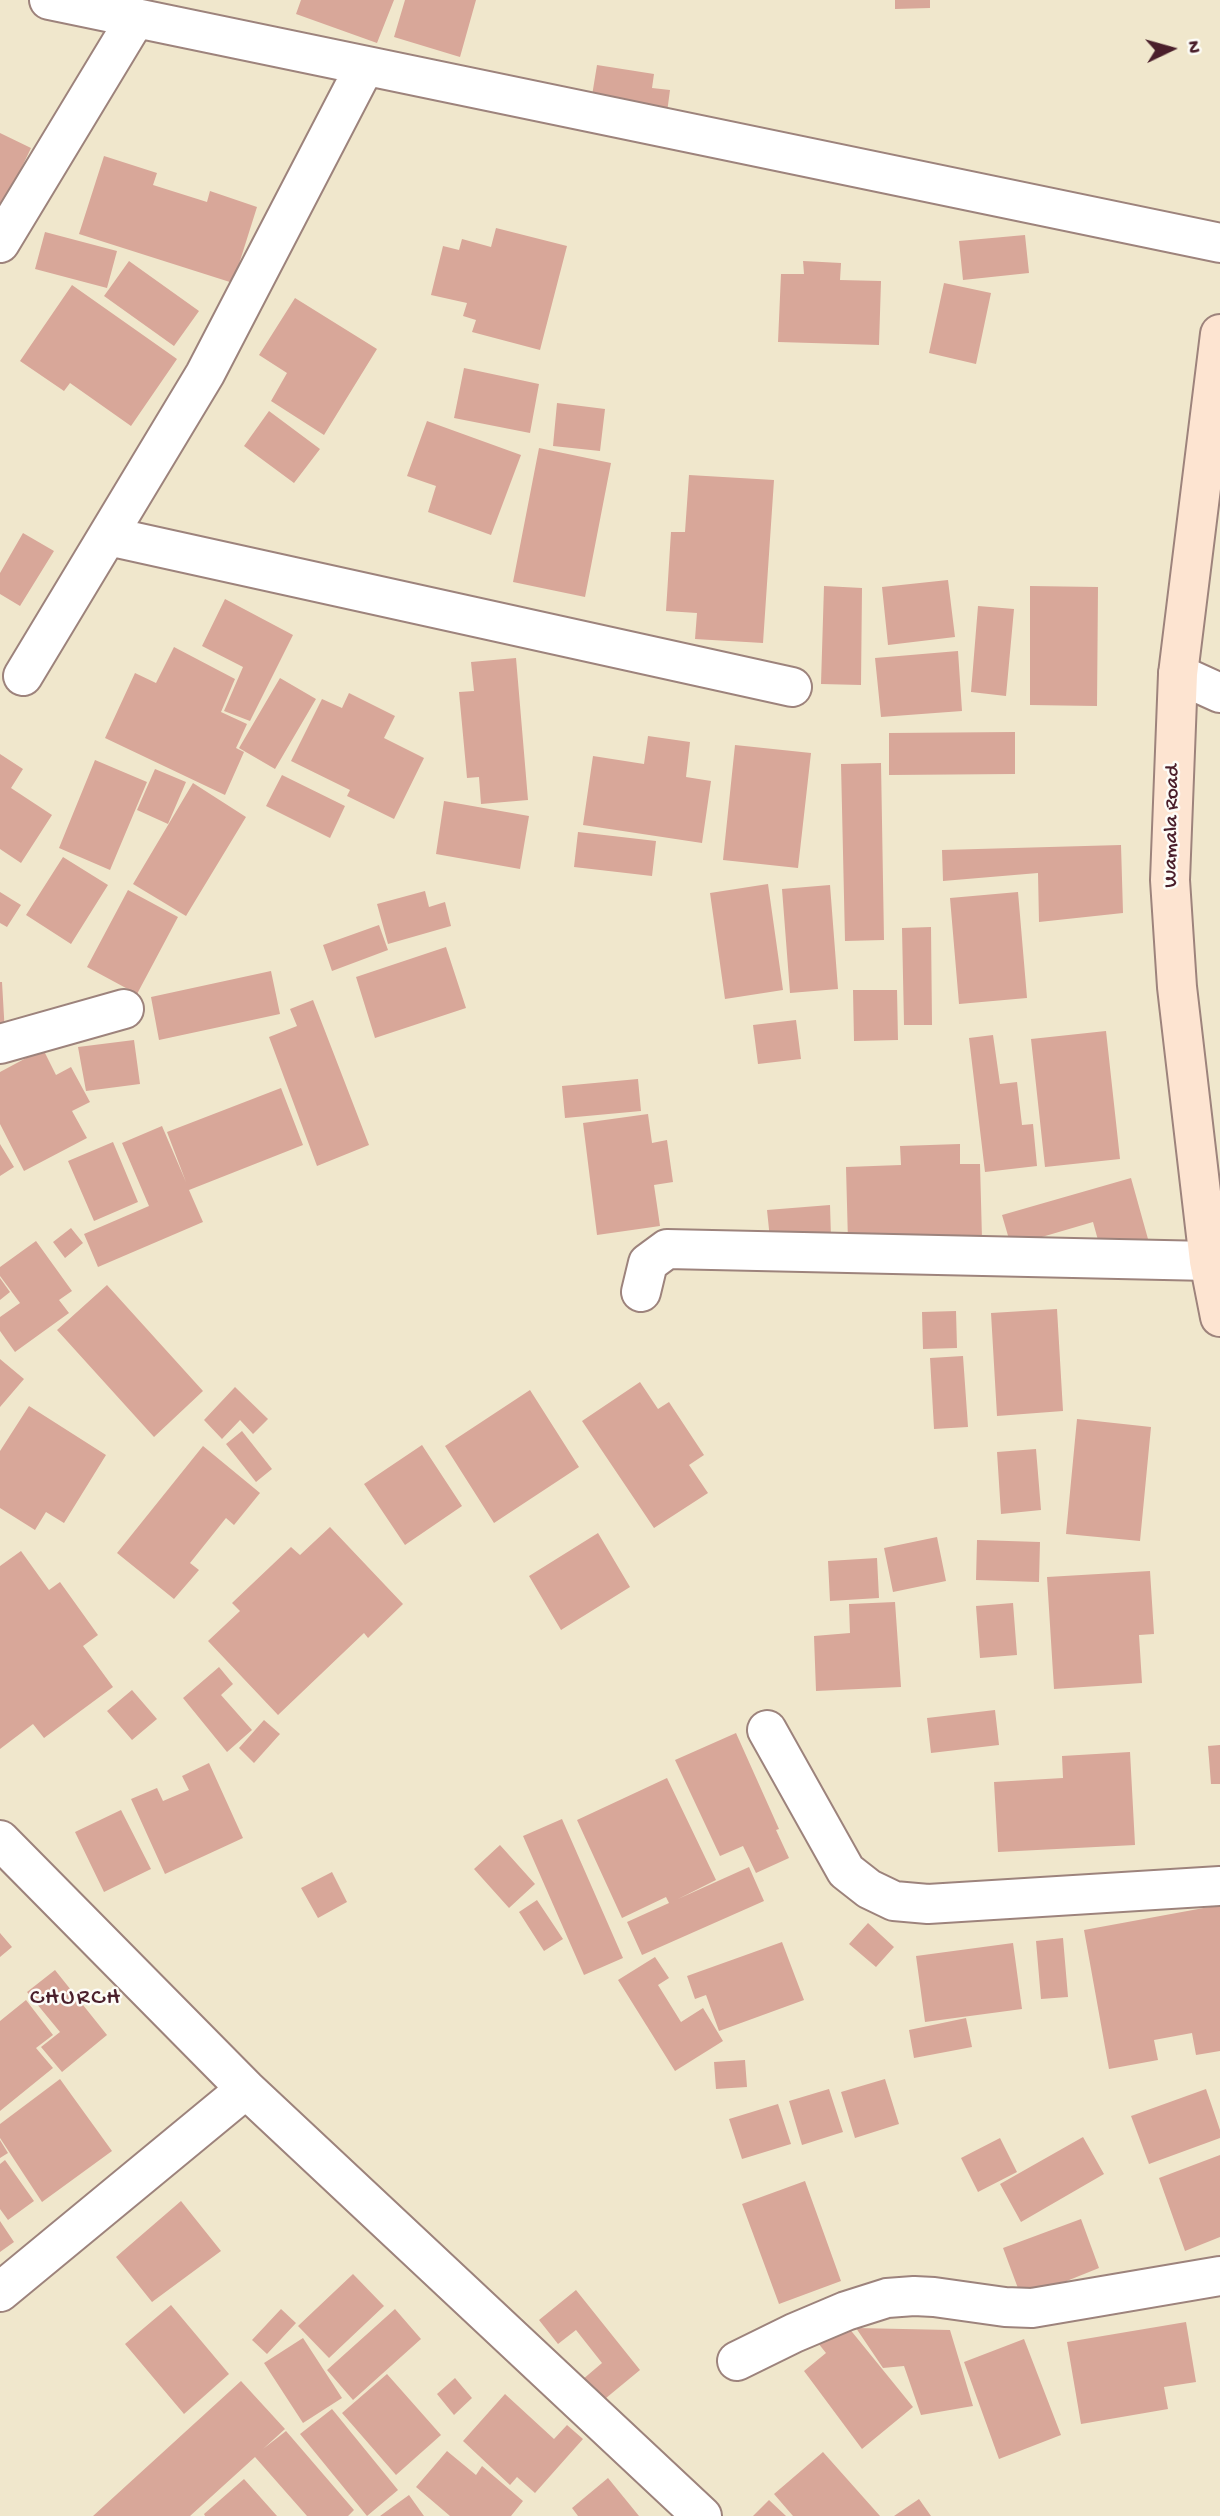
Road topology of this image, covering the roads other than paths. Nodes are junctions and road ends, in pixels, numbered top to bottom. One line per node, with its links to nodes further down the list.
1 (49, 0): 2 (street)
2 (136, 18): 3 (street); 4 (street)
3 (365, 66): 5 (street); 7 (street)
4 (0, 243)
5 (1220, 243)
6 (1220, 334): 8 (street, Wamala Road)
7 (108, 536): 9 (street); 10 (street)
8 (1178, 674): 11 (street); 14 (street, Wamala Road)
9 (23, 676)
10 (792, 687)
11 (1220, 693)
12 (124, 1009): 13 (street)
13 (0, 1044)
14 (1209, 1261): 15 (street); 16 (street, Wamala Road)
15 (641, 1292)
16 (1220, 1317)
17 (767, 1730): 19 (street)
18 (0, 1840): 20 (street)
19 (1220, 1886)
20 (246, 2088): 22 (street); 24 (street)
21 (1220, 2276): 23 (street)
22 (0, 2292)
23 (737, 2361)
24 (702, 2516)

